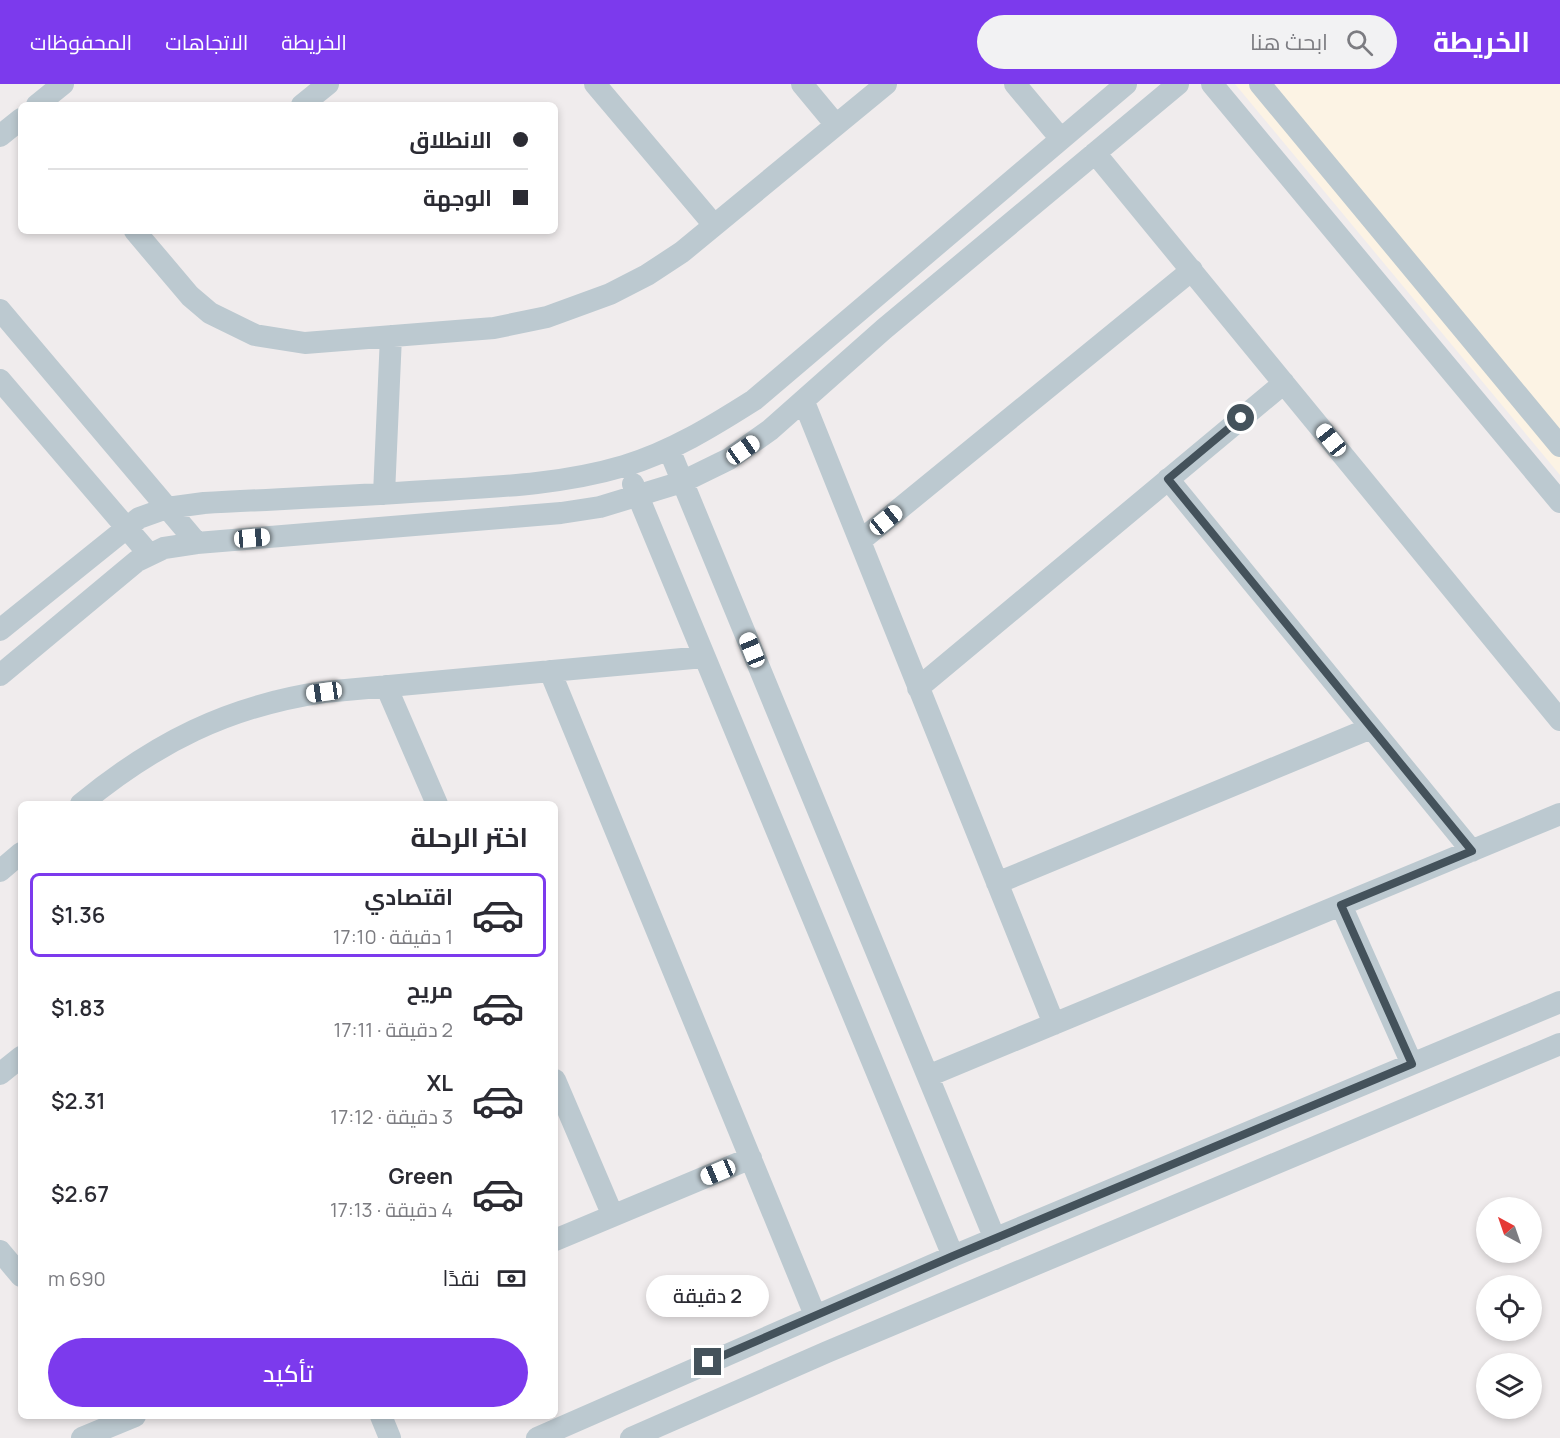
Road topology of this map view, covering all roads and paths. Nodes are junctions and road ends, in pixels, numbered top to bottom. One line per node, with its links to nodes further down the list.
1 (63, 84): 11 (street)
2 (328, 84): 12 (street)
3 (595, 84): 18 (street)
4 (802, 84): 14 (street)
5 (886, 84): 14 (street)
6 (1015, 84): 16 (street)
7 (1126, 84): 16 (street)
8 (1178, 84): 17 (street)
9 (1212, 84): 33 (street)
10 (1260, 84): 26 (street)
11 (41, 102)
12 (306, 102)
13 (18, 121): 15 (street)
14 (836, 125): 18 (street)
15 (0, 136)
16 (1061, 139): 27 (street)
17 (1095, 153): 20 (street); 25 (street)
18 (714, 225): 22 (street)
19 (143, 234): 22 (street)
20 (1192, 270): 24 (street); 36 (street)
21 (0, 310): 34 (street)
22 (391, 336): 31 (street)
23 (0, 380): 35 (street)
24 (1284, 383): 29 (street); 45 (street)
25 (804, 402): 30 (street); 36 (street)
26 (1560, 446)
27 (669, 449): 28 (street); 30 (street)
28 (626, 466): 31 (street); 32 (street)
29 (1168, 479): 44 (street); 46 (street)
30 (682, 482): 32 (street); 61 (street)
31 (384, 494): 34 (street)
32 (638, 497): 37 (street); 40 (street)
33 (1560, 502)
34 (167, 508): 35 (street); 37 (street)
35 (125, 527): 38 (street); 39 (street)
36 (860, 541): 44 (street)
37 (197, 543): 38 (street)
38 (149, 554): 42 (street)
39 (0, 630)
40 (704, 657): 41 (street); 68 (street)
41 (550, 671): 43 (street); 63 (street)
42 (0, 675)
43 (386, 686): 47 (street); 48 (street)
44 (918, 688): 53 (street)
45 (1560, 720)
46 (1371, 728): 50 (street); 53 (street)
47 (85, 801)
48 (436, 801)
49 (1560, 814): 50 (street)
50 (1472, 851): 54 (street)
51 (18, 856): 52 (street)
52 (0, 871)
53 (997, 883): 56 (street)
54 (1341, 905): 56 (street); 59 (street)
55 (1560, 1002): 59 (street)
56 (1054, 1024): 61 (street)
57 (1560, 1044): 76 (street)
58 (18, 1059): 60 (street)
59 (1412, 1064): 66 (street)
60 (0, 1074)
61 (928, 1076): 66 (street)
62 (558, 1087): 64 (street)
63 (751, 1158): 64 (street); 70 (street)
64 (613, 1216): 65 (street)
65 (558, 1239)
66 (995, 1239): 68 (street)
67 (0, 1251): 69 (street)
68 (953, 1256): 70 (street)
69 (18, 1272)
70 (815, 1315): 75 (street)
71 (128, 1419): 73 (street)
72 (382, 1419): 74 (street)
73 (82, 1438)
74 (390, 1438)
75 (537, 1438)
76 (631, 1438)

